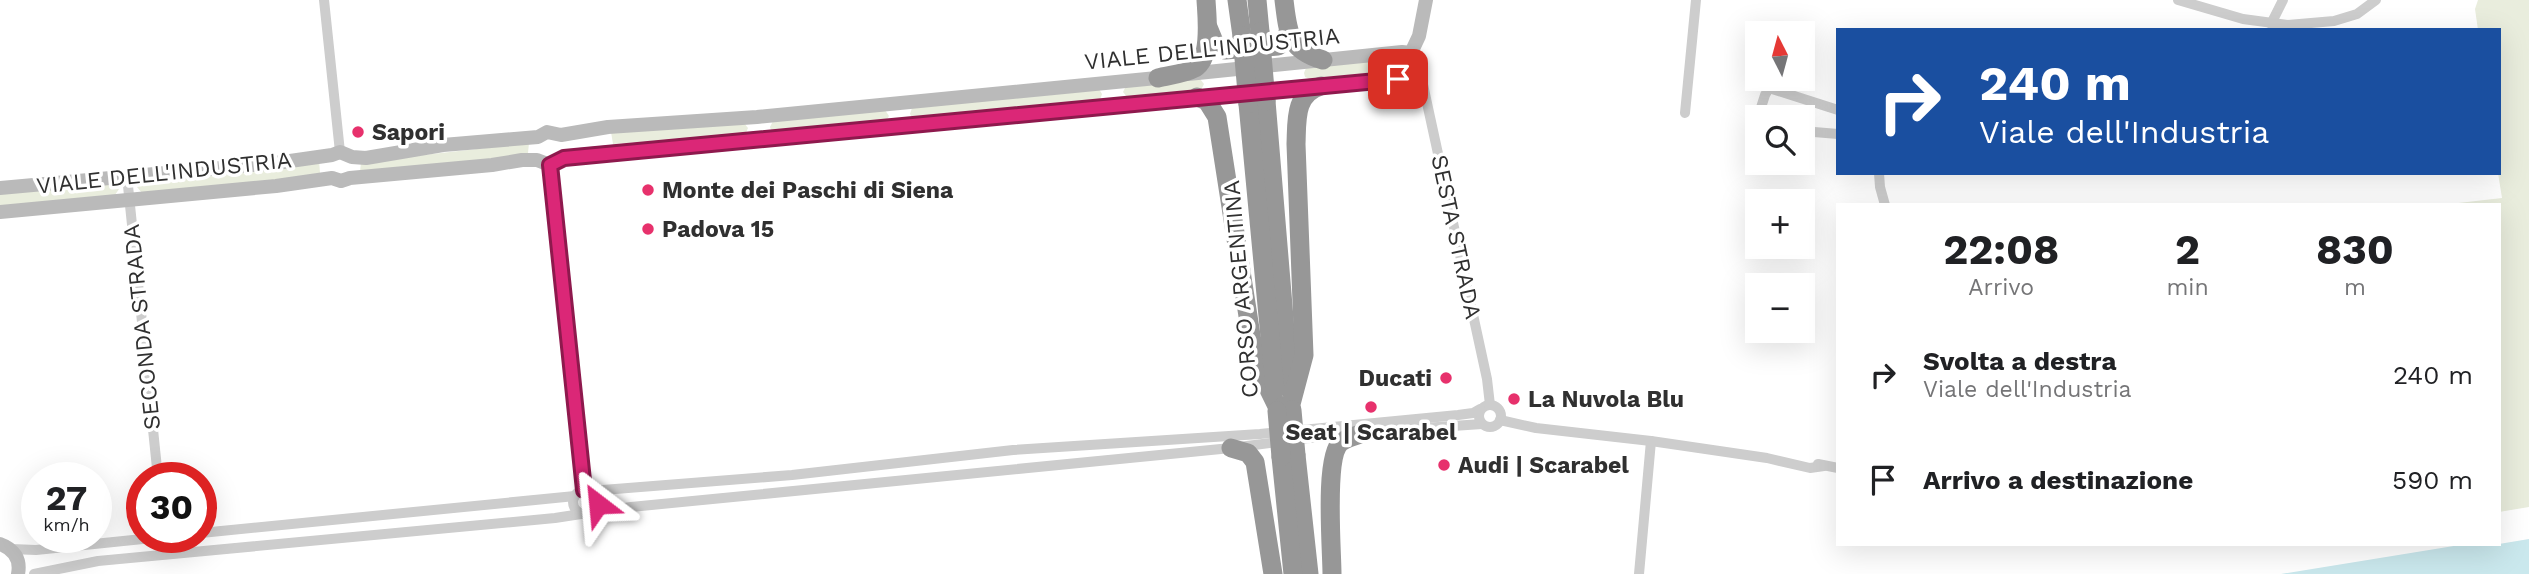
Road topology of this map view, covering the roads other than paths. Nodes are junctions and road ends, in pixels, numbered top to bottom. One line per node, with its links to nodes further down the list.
1 (324, 0): 33 (street)
2 (1206, 0): 13 (highway)
3 (1237, 0): 15 (highway, CORSO ARGENTINA)
4 (1257, 0): 15 (highway, CORSO ARGENTINA)
5 (1284, 0): 14 (highway)
6 (1426, 0): 16 (street)
7 (1696, 0): 25 (street)
8 (2178, 0): 11 (street)
9 (2283, 0): 12 (street)
10 (2376, 0): 12 (street)
11 (2196, 3): 12 (street)
12 (2271, 24)
13 (1207, 26): 14 (highway); 19 (highway)
14 (1288, 32): 17 (highway)
15 (1251, 34): 44 (highway, CORSO ARGENTINA, bridge)
16 (1410, 53): 17 (street, VIALE DELL'INDUSTRIA); 18 (street)
17 (1323, 60): 19 (street, VIALE DELL'INDUSTRIA)
18 (1413, 74): 20 (street, VIALE DELL'INDUSTRIA); 45 (street, SESTA STRADA)
19 (1158, 78): 22 (street, VIALE DELL'INDUSTRIA)
20 (1321, 86): 21 (street, VIALE DELL'INDUSTRIA); 44 (highway)
21 (1197, 97): 27 (street, VIALE DELL'INDUSTRIA); 44 (highway)
22 (895, 103): 26 (street, VIALE DELL'INDUSTRIA); 27 (street)
23 (1762, 105): 24 (street)
24 (1836, 109)
25 (1685, 113)
26 (757, 117): 30 (street, VIALE DELL'INDUSTRIA); 32 (street)
27 (897, 127): 32 (street, VIALE DELL'INDUSTRIA)
28 (1815, 132): 29 (street)
29 (1836, 134)
30 (561, 135): 31 (street, VIALE DELL'INDUSTRIA); 34 (street)
31 (538, 137): 33 (street, VIALE DELL'INDUSTRIA); 35 (street)
32 (759, 140): 34 (street, VIALE DELL'INDUSTRIA)
33 (341, 154): 37 (street, VIALE DELL'INDUSTRIA); 38 (street); 39 (street, VIALE DELL'INDUSTRIA)
34 (564, 158): 35 (street, VIALE DELL'INDUSTRIA)
35 (544, 162): 38 (street, VIALE DELL'INDUSTRIA); 60 (street)
36 (1879, 175): 42 (street)
37 (127, 176): 40 (street, VIALE DELL'INDUSTRIA); 41 (street, SECONDA STRADA)
38 (350, 177): 39 (street, VIALE DELL'INDUSTRIA)
39 (332, 178): 41 (street, VIALE DELL'INDUSTRIA)
40 (0, 188)
41 (129, 200): 43 (street, VIALE DELL'INDUSTRIA); 54 (street, SECONDA STRADA)
42 (1884, 203)
43 (0, 212)
44 (1284, 407): 53 (highway, CORSO ARGENTINA, bridge)
45 (1485, 407): 46 (street); 47 (street); 51 (street)
46 (1500, 420): 47 (street); 49 (street)
47 (1482, 424): 48 (street)
48 (1362, 433): 50 (street); 70 (highway)
49 (1651, 441): 55 (street); 71 (street)
50 (1231, 448): 56 (street); 67 (highway)
51 (1018, 452): 52 (street); 56 (street)
52 (973, 456): 57 (street); 58 (street)
53 (1289, 456): 68 (highway, CORSO ARGENTINA); 69 (highway, CORSO ARGENTINA)
54 (156, 462)
55 (1836, 468)
56 (1006, 471): 57 (street)
57 (982, 473): 59 (street)
58 (792, 475): 59 (street); 60 (street)
59 (794, 491): 61 (street)
60 (583, 492): 61 (street); 61 (street); 62 (street)
61 (586, 514): 66 (street)
62 (217, 531)
63 (126, 541): 64 (street)
64 (5, 547): 65 (street)
65 (18, 574)
66 (34, 574)
67 (1273, 574)
68 (1293, 574)
69 (1310, 574)
70 (1332, 574)
71 (1639, 574)

